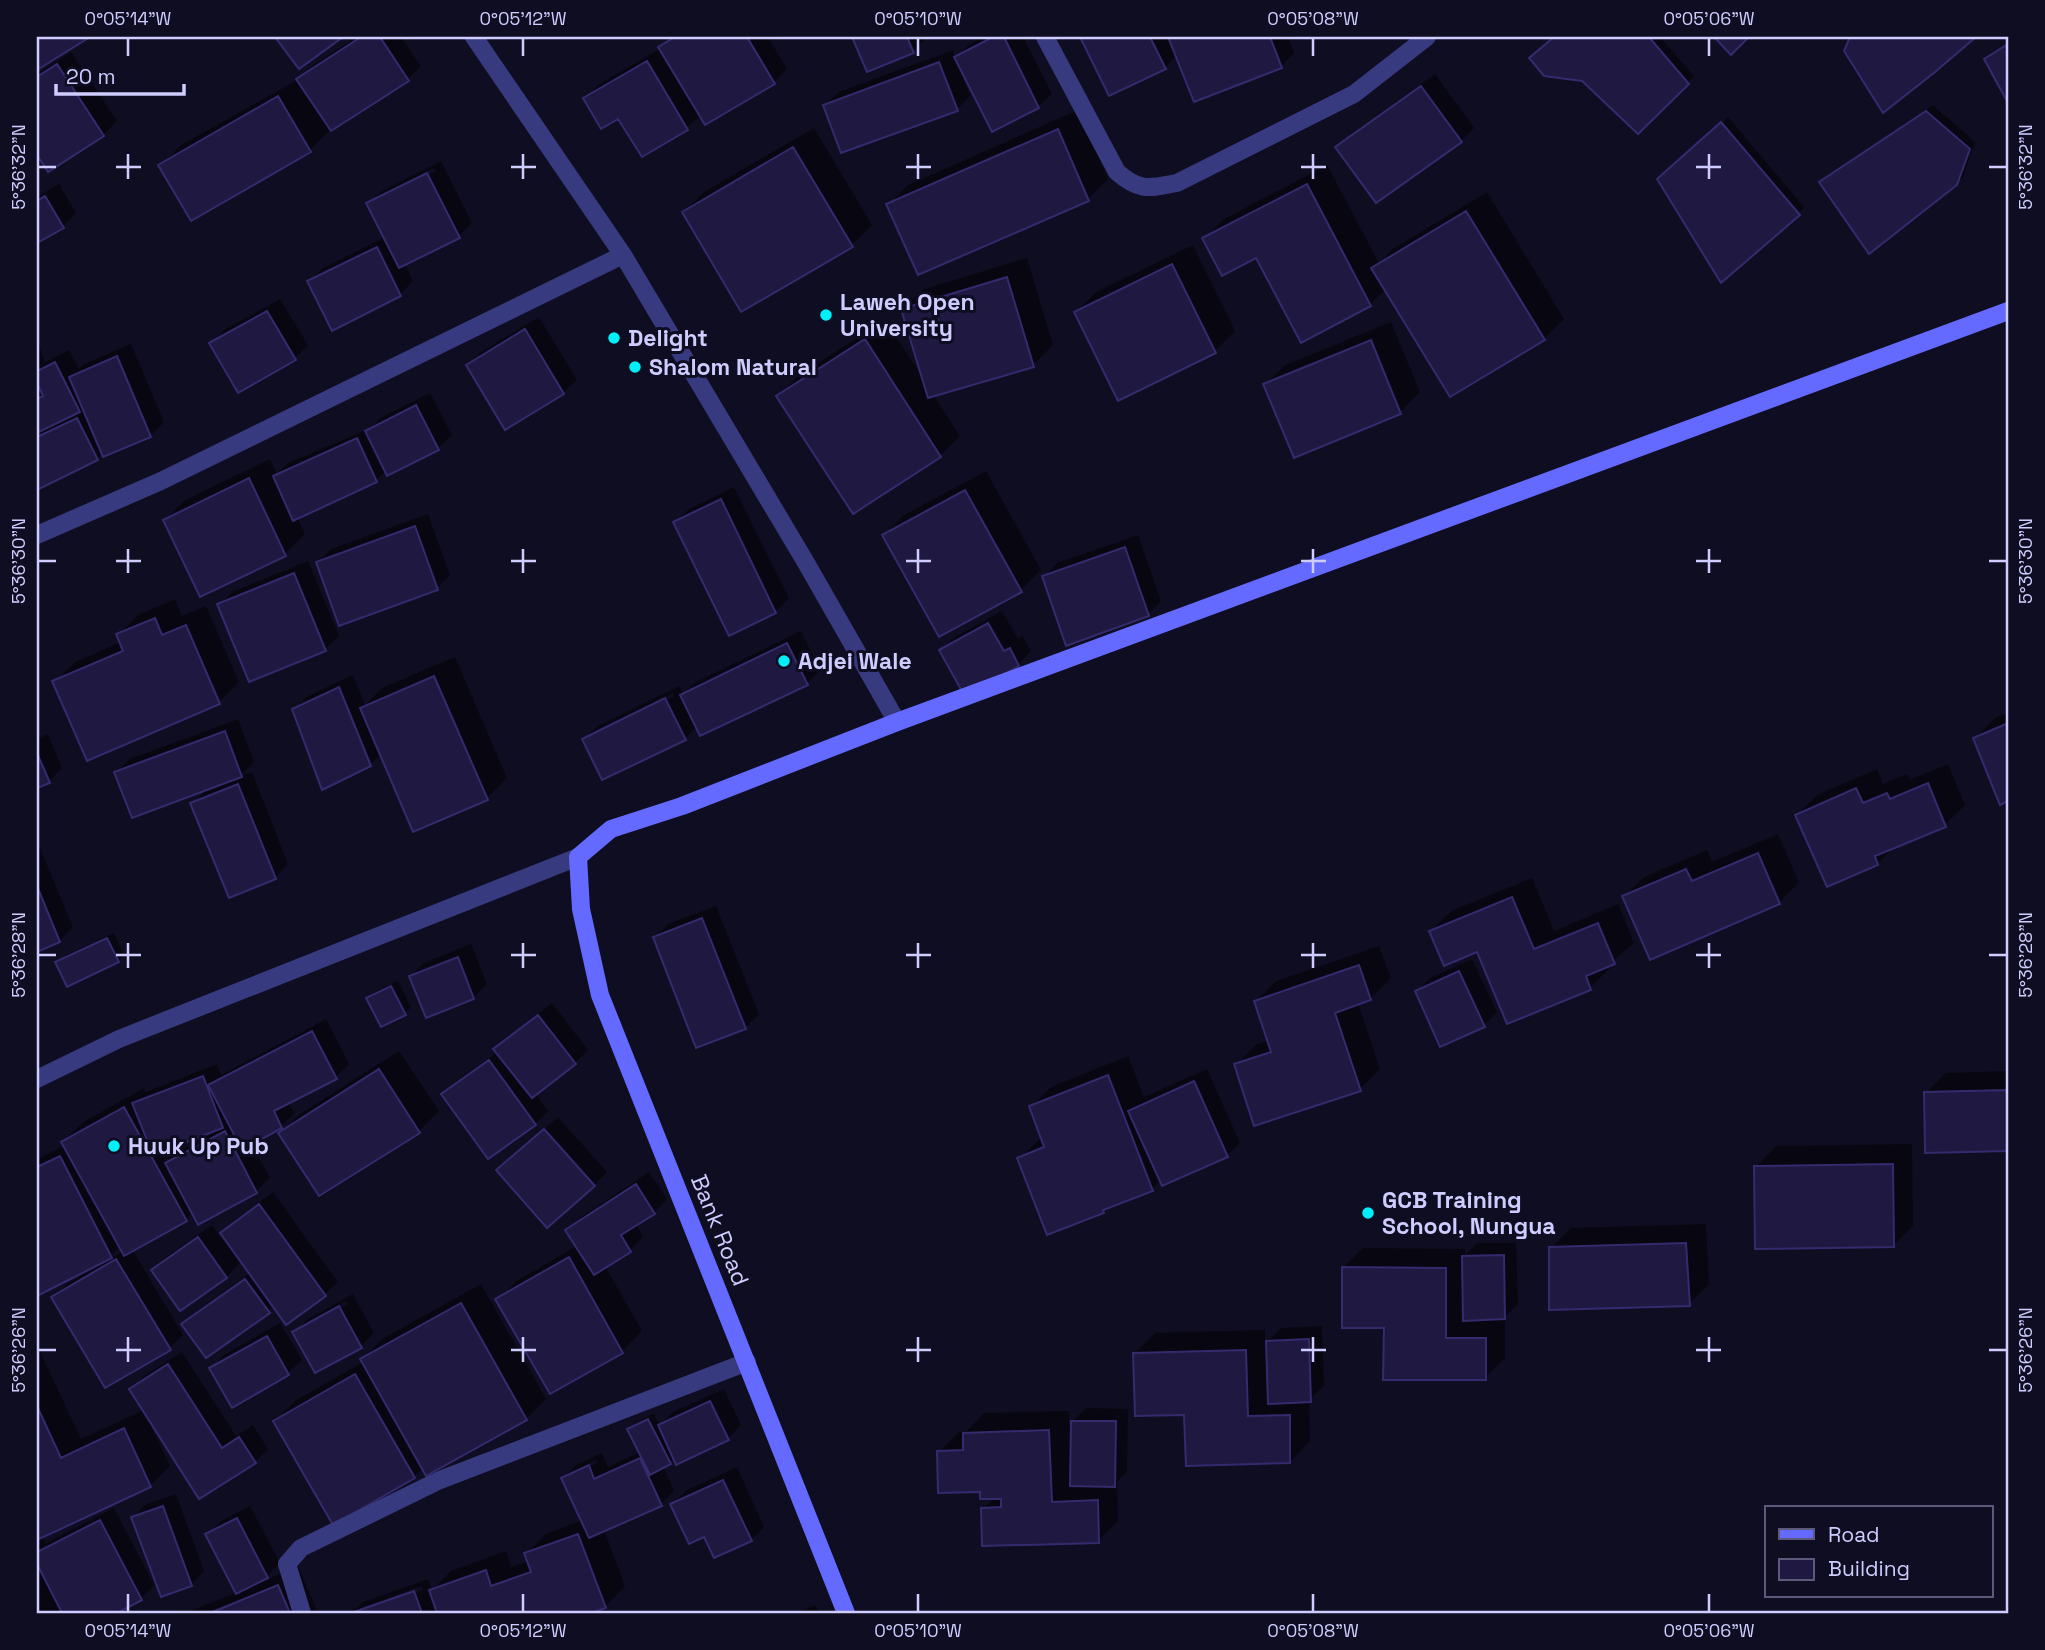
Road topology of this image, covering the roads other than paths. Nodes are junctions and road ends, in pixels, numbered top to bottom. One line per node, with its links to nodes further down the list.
1 (474, 37): 4 (street)
2 (1045, 37): 3 (street)
3 (1427, 37)
4 (624, 255): 6 (street); 7 (street)
5 (2008, 311): 7 (street)
6 (37, 535)
7 (897, 722): 8 (street)
8 (578, 857): 9 (street); 10 (street, Bank Road)
9 (37, 1079)
10 (747, 1363): 11 (street); 12 (street, Bank Road)
11 (302, 1613)
12 (846, 1613)

